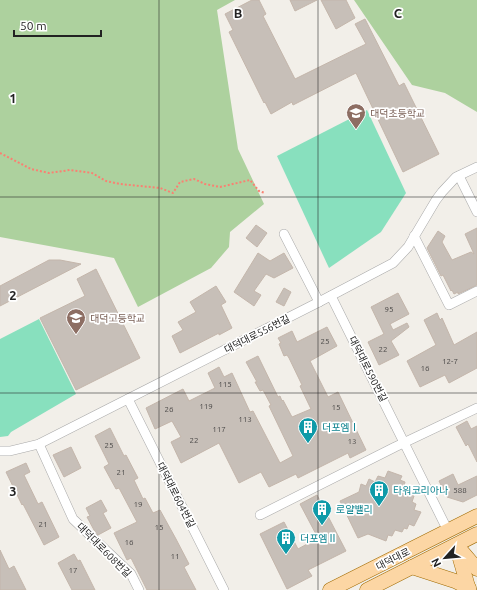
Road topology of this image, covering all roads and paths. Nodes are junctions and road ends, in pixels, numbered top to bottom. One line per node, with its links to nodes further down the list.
1 (0, 153): 4 (path)
2 (477, 167): 3 (street, 대덕대로556번길)
3 (458, 176): 5 (street); 7 (street, 대덕대로556번길)
4 (266, 193)
5 (477, 212)
6 (284, 234): 10 (street)
7 (414, 236): 8 (street); 9 (street, 대덕대로556번길)
8 (477, 290)
9 (331, 296): 10 (street, 대덕대로556번길); 13 (street, 대덕대로590번길)
10 (320, 302): 11 (street, 대덕대로556번길)
11 (128, 400): 14 (street, 대덕대로556번길); 25 (street, 대덕대로604번길)
12 (477, 408): 13 (street)
13 (405, 442): 16 (street); 18 (street, 대덕대로590번길)
14 (39, 444): 15 (street, 대덕대로556번길); 24 (street, 대덕대로608번길)
15 (0, 451)
16 (260, 515)
17 (477, 516): 18 (main road, 대덕대로)
18 (448, 531): 26 (main road, 대덕대로)
19 (477, 534): 20 (main road, 대덕대로)
20 (456, 545): 21 (main road, 대덕대로); 22 (main road); 23 (main road)
21 (412, 567): 23 (main road); 27 (main road, 대덕대로)
22 (477, 569)
23 (469, 589)
24 (139, 590)
25 (224, 590)
26 (330, 590)
27 (368, 590)

